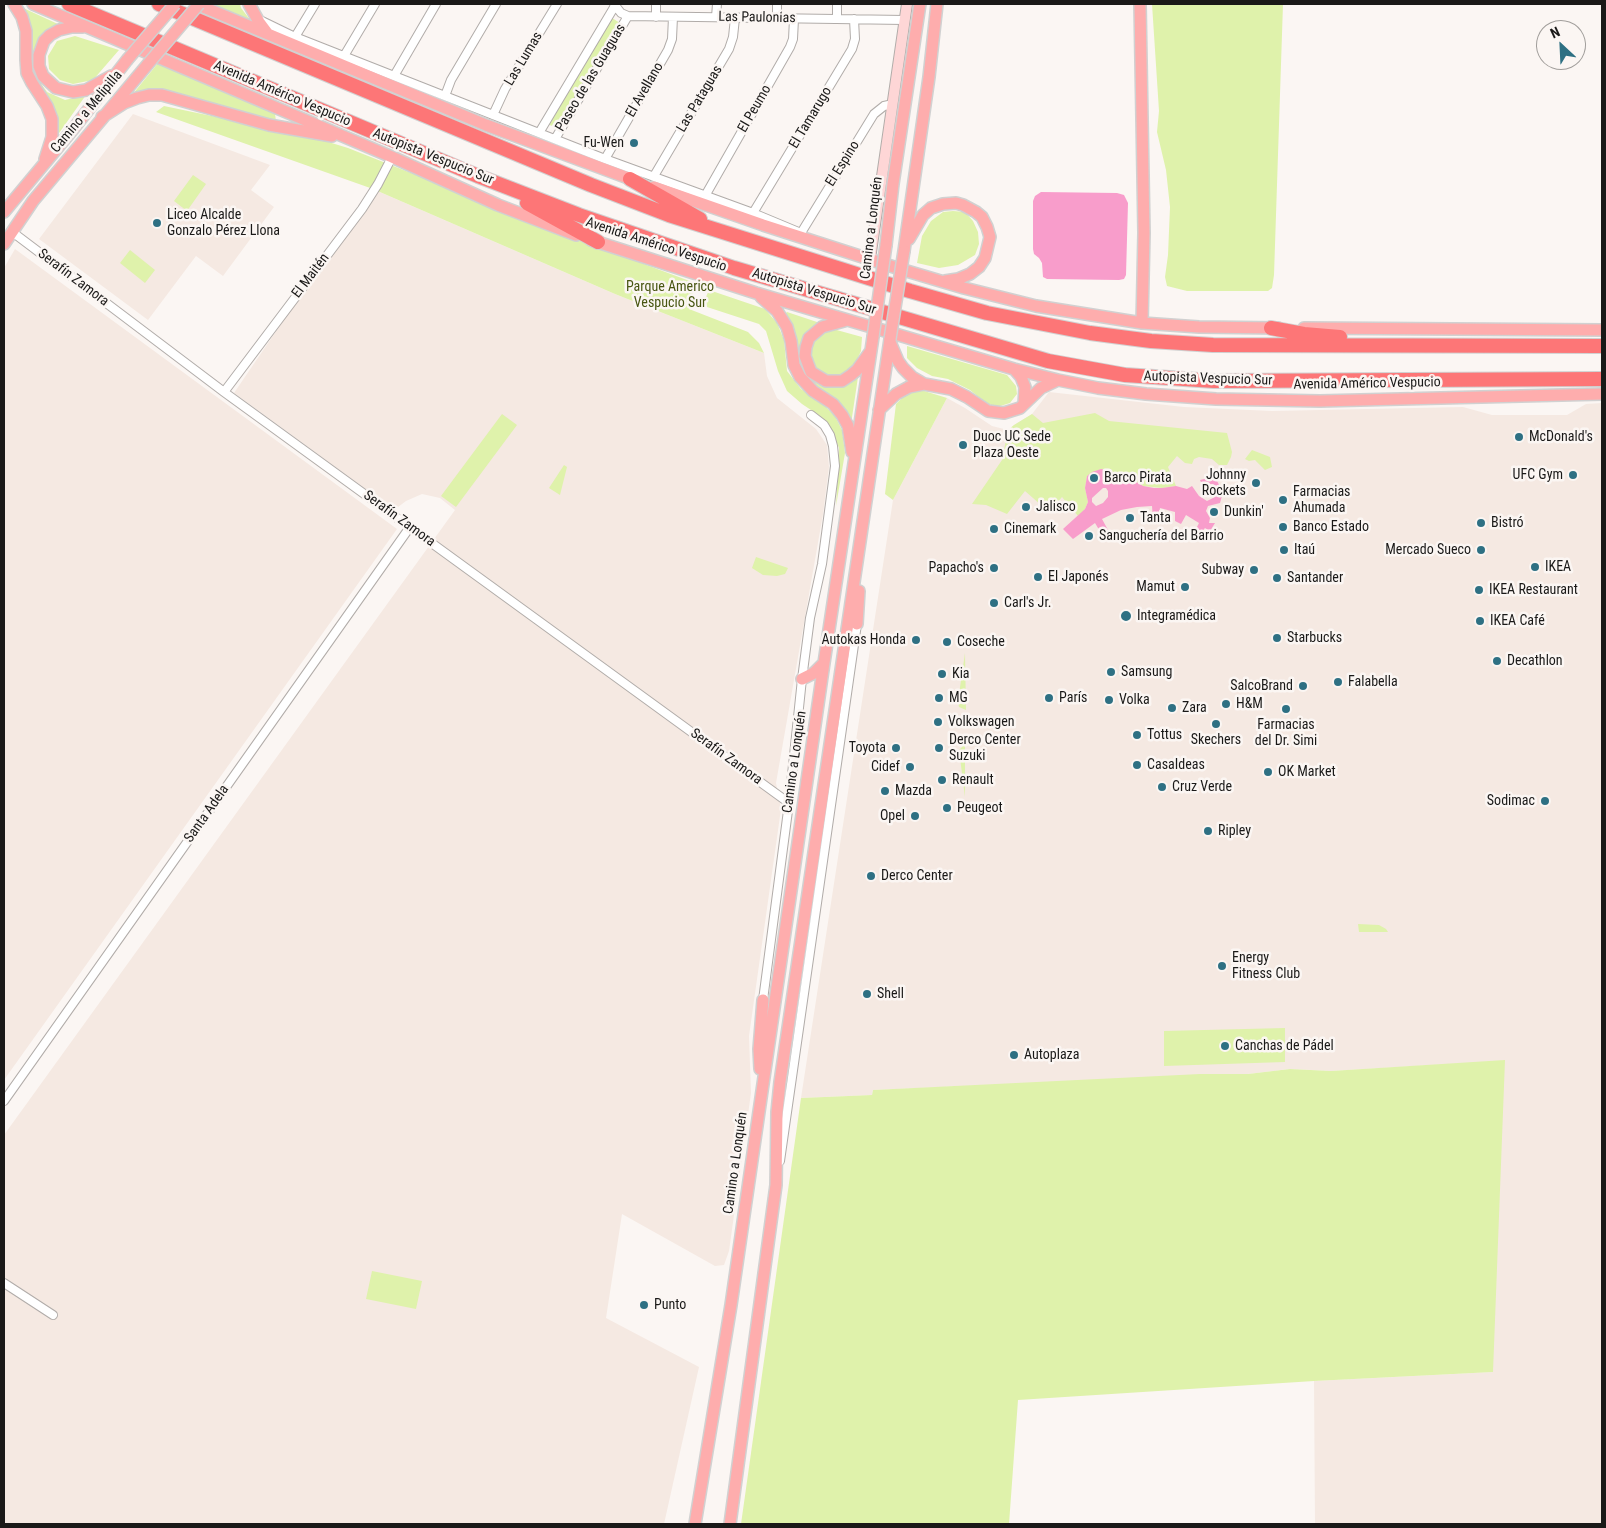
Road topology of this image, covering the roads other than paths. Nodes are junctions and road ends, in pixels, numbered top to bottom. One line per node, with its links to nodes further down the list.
1 (14, 4): 47 (main road)
2 (32, 4): 32 (main road, Avenida Américo Vespucio)
3 (69, 4): 48 (highway, Autopista Vespucio Sur)
4 (159, 4): 56 (highway)
5 (175, 4): 36 (main road, Camino a Melipilla, bridge)
6 (197, 4): 33 (main road); 41 (main road, Camino a Melipilla, bridge)
7 (315, 4): 34 (street)
8 (375, 4): 35 (street)
9 (436, 4): 37 (street)
10 (496, 4): 38 (street)
11 (557, 4): 40 (street, Las Lumas)
12 (615, 4): 22 (street); 42 (street, Paseo de las Guaguas)
13 (656, 4): 23 (street)
14 (717, 4): 25 (street)
15 (777, 4): 27 (street)
16 (837, 4): 29 (street)
17 (907, 4): 31 (street, Camino a Lonquén)
18 (920, 4): 69 (main road, Camino a Lonquén, bridge)
19 (937, 4): 60 (main road)
20 (1140, 4): 65 (main road)
21 (252, 7): 33 (main road); 34 (street)
22 (628, 16): 23 (street, Las Paulonias); 43 (street, Paseo de las Guaguas)
23 (656, 17): 24 (street, Las Paulonias)
24 (673, 17): 25 (street, Las Paulonias); 46 (street, El Avellano)
25 (716, 17): 26 (street, Las Paulonias)
26 (735, 18): 27 (street, Las Paulonias); 49 (street, Las Pataguas)
27 (777, 18): 28 (street, Las Paulonias)
28 (794, 18): 29 (street, Las Paulonias); 51 (street, El Peumo)
29 (837, 19): 30 (street, Las Paulonias)
30 (854, 19): 31 (street, Las Paulonias); 53 (street, El Tamarugo)
31 (905, 20): 39 (street, Camino a Lonquén)
32 (87, 27): 36 (main road); 44 (main road, Avenida Américo Vespucio)
33 (270, 35): 50 (main road)
34 (295, 37): 35 (street)
35 (344, 56): 37 (street)
36 (117, 73): 47 (main road, Camino a Melipilla)
37 (394, 76): 38 (street)
38 (445, 96): 40 (street)
39 (893, 104): 55 (street, El Espino); 61 (street, Camino a Lonquén)
40 (493, 115): 42 (street)
41 (102, 117): 44 (main road); 54 (main road, Camino a Melipilla)
42 (539, 133): 43 (street)
43 (555, 140): 46 (street)
44 (358, 142): 45 (main road, Avenida Américo Vespucio)
45 (392, 157): 57 (main road, Avenida Américo Vespucio); 76 (street, El Maitén)
46 (605, 158): 49 (street)
47 (42, 168): 52 (main road, Camino a Melipilla)
48 (478, 176): 57 (highway); 73 (highway, Autopista Vespucio Sur)
49 (654, 176): 51 (street)
50 (630, 179): 56 (highway); 59 (main road)
51 (705, 196): 53 (street)
52 (4, 212)
53 (754, 213): 55 (street)
54 (11, 231): 58 (main road, Camino a Melipilla); 76 (street, Serafín Zamora)
55 (801, 233): 59 (main road)
56 (725, 234): 70 (highway)
57 (598, 242): 63 (main road, Avenida Américo Vespucio)
58 (4, 244)
59 (826, 246): 61 (main road)
60 (904, 250): 62 (main road); 68 (main road, bridge)
61 (870, 259): 62 (main road)
62 (941, 281): 65 (main road)
63 (756, 293): 64 (main road, Avenida Américo Vespucio); 81 (main road)
64 (848, 320): 69 (main road); 72 (main road, Avenida Américo Vespucio)
65 (1142, 323): 66 (main road)
66 (1271, 328): 67 (main road); 70 (highway)
67 (1602, 330)
68 (890, 340): 75 (main road); 79 (main road)
69 (873, 342): 81 (main road, Camino a Lonquén)
70 (1436, 344): 71 (highway)
71 (1602, 346)
72 (1014, 369): 74 (main road, Avenida Américo Vespucio); 78 (main road)
73 (1602, 379)
74 (1058, 380): 77 (main road, Avenida Américo Vespucio); 78 (main road)
75 (924, 384): 78 (main road); 79 (main road)
76 (224, 392): 82 (street, Serafín Zamora)
77 (1602, 394)
78 (1024, 404)
79 (879, 410): 83 (main road)
80 (811, 415): 86 (street, Camino a Lonquén)
81 (853, 468): 85 (main road, Camino a Lonquén)
82 (410, 527): 87 (street, Serafín Zamora); 90 (street, Santa Adela)
83 (859, 545): 84 (main road); 91 (main road)
84 (857, 624): 91 (street)
85 (824, 663): 86 (main road); 89 (main road, Camino a Lonquén)
86 (802, 679): 87 (street, Camino a Lonquén)
87 (789, 803): 88 (street, Camino a Lonquén)
88 (763, 1000): 89 (main road)
89 (762, 1091): 94 (main road, Camino a Lonquén)
90 (4, 1101)
91 (776, 1185): 95 (main road)
92 (4, 1283): 93 (street)
93 (53, 1315)
94 (695, 1524)
95 (730, 1524)

